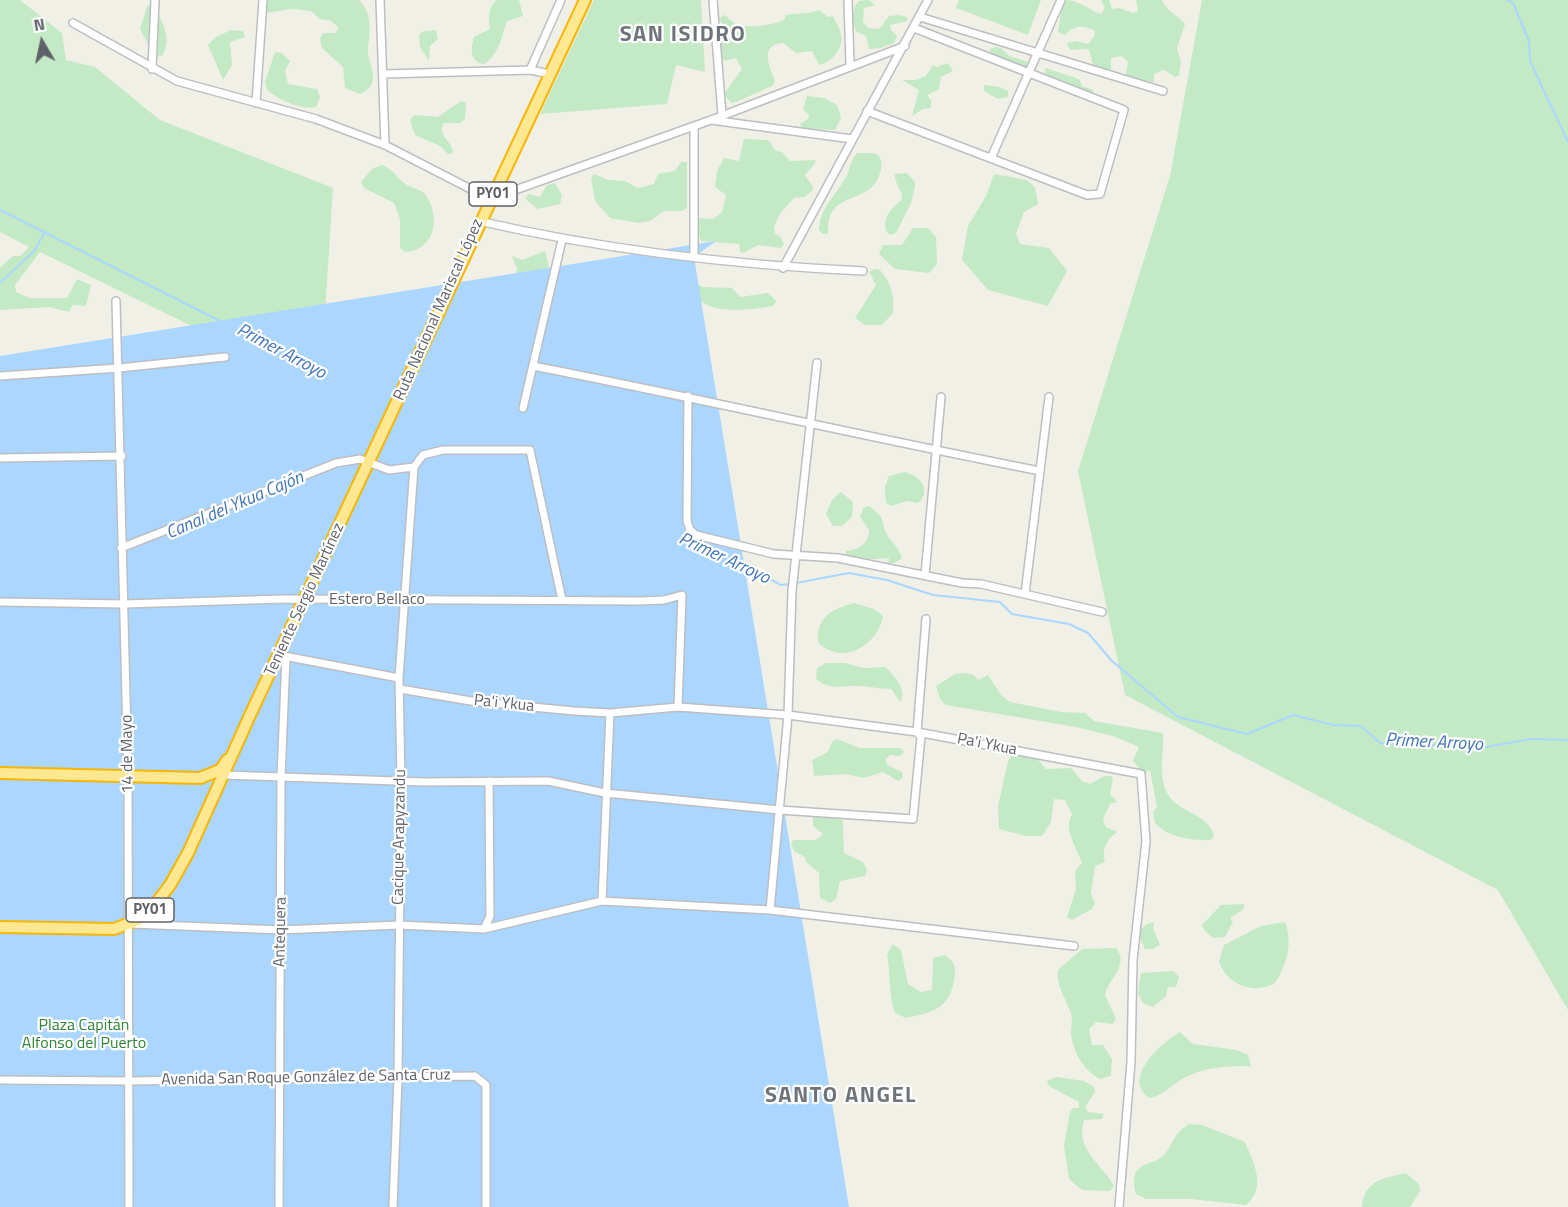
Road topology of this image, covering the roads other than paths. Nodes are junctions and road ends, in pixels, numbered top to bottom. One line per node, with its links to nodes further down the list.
1 (155, 0): 16 (street)
2 (262, 0): 22 (street)
3 (380, 0): 19 (street)
4 (561, 0): 17 (street)
5 (585, 0): 20 (highway, Ruta Nacional Mariscal López / PY01)
6 (713, 0): 24 (street)
7 (848, 0): 15 (street)
8 (928, 0): 10 (street)
9 (1061, 0): 14 (street)
10 (920, 17): 12 (street); 14 (street)
11 (73, 23): 16 (street)
12 (914, 28): 13 (street); 18 (street)
13 (905, 46): 15 (street); 23 (street)
14 (1039, 52): 18 (street); 21 (street)
15 (850, 65): 24 (street)
16 (152, 69): 22 (street)
17 (530, 70): 19 (street); 20 (street)
18 (1029, 73): 29 (street); 29 (street)
19 (383, 74): 28 (street)
20 (550, 75): 30 (highway, Ruta Nacional Mariscal López / PY01)
21 (1163, 91)
22 (256, 103): 28 (street)
23 (867, 111): 27 (street); 29 (street)
24 (723, 115): 25 (street)
25 (711, 120): 26 (street); 27 (street)
26 (694, 126): 30 (street); 33 (street)
27 (852, 139): 34 (street)
28 (384, 145): 30 (street)
29 (991, 158)
30 (490, 199): 31 (highway, Ruta Nacional Mariscal López / PY01)
31 (479, 221): 32 (street); 46 (highway, Ruta Nacional Mariscal López / PY01)
32 (562, 240): 33 (street); 39 (street)
33 (694, 256): 34 (street)
34 (783, 267): 35 (street)
35 (862, 271)
36 (116, 301): 40 (street, 14 de Mayo)
37 (225, 357): 40 (street)
38 (817, 363): 47 (street)
39 (533, 366): 42 (street); 45 (street)
40 (119, 368): 41 (street); 49 (street, 14 de Mayo)
41 (0, 376)
42 (688, 396): 47 (street); 55 (street)
43 (941, 397): 48 (street)
44 (1049, 398): 53 (street)
45 (523, 408)
46 (387, 425): 51 (highway, Teniente Sergio Martínez / PY01)
47 (810, 425): 48 (street); 55 (street)
48 (936, 451): 53 (street); 56 (street)
49 (122, 456): 50 (street); 54 (street, 14 de Mayo)
50 (0, 458)
51 (369, 463): 52 (street); 54 (street); 58 (highway, Teniente Sergio Martínez / PY01)
52 (414, 467): 59 (street); 60 (street, Cacique Arapyzandu)
53 (1040, 471): 57 (street)
54 (121, 548): 62 (street, 14 de Mayo)
55 (795, 555): 56 (street); 71 (street)
56 (926, 575): 57 (street)
57 (1025, 594): 63 (street)
58 (304, 600): 60 (street, Estero Bellaco); 62 (street, Estero Bellaco); 65 (highway, Teniente Sergio Martínez / PY01)
59 (562, 600): 60 (street, Estero Bellaco); 68 (street, Estero Bellaco)
60 (405, 601): 66 (street, Cacique Arapyzandu)
61 (0, 603): 62 (street, Estero Bellaco)
62 (124, 604): 75 (street, 14 de Mayo)
63 (1102, 612)
64 (926, 619): 72 (street)
65 (283, 656): 66 (street); 69 (highway, Teniente Sergio Martínez / PY01); 76 (street, Antequera)
66 (399, 678): 67 (street, Cacique Arapyzandu)
67 (400, 689): 70 (street, Pa'i Ykua); 78 (street, Cacique Arapyzandu)
68 (678, 707): 70 (street, Pa'i Ykua); 71 (street, Pa'i Ykua)
69 (251, 712): 74 (highway, Teniente Sergio Martínez / PY01); 77 (highway)
70 (610, 713): 80 (street)
71 (788, 716): 72 (street, Pa'i Ykua); 81 (street)
72 (917, 732): 81 (street); 99 (street, Pa'i Ykua)
73 (0, 773): 75 (highway)
74 (225, 775): 76 (street); 82 (highway, PY01)
75 (128, 776): 77 (highway); 85 (street, 14 de Mayo)
76 (281, 777): 78 (street); 89 (street, Antequera)
77 (200, 778): 82 (highway)
78 (401, 780): 79 (street); 86 (street, Cacique Arapyzandu)
79 (489, 781): 80 (street); 88 (street)
80 (605, 793): 81 (street); 83 (street)
81 (780, 810): 84 (street)
82 (182, 860): 85 (highway, PY01)
83 (602, 901): 84 (street); 88 (street)
84 (770, 910): 90 (street)
85 (129, 924): 87 (highway, PY01); 89 (street); 94 (street, 14 de Mayo)
86 (399, 925): 88 (street); 89 (street); 92 (street, Cacique Arapyzandu)
87 (0, 927)
88 (484, 929)
89 (281, 930): 91 (street, Antequera)
90 (1074, 946)
91 (279, 1078): 92 (street, Avenida San Roque González de Santa Cruz); 94 (street, Avenida San Roque González de Santa Cruz); 96 (street, Antequera)
92 (398, 1078): 97 (street, Cacique Arapyzandu); 98 (street, Avenida San Roque González de Santa Cruz)
93 (0, 1080): 94 (street, Avenida San Roque González de Santa Cruz)
94 (129, 1081): 95 (street, 14 de Mayo)
95 (129, 1207)
96 (279, 1207)
97 (393, 1207)
98 (486, 1207)
99 (1119, 1207)

